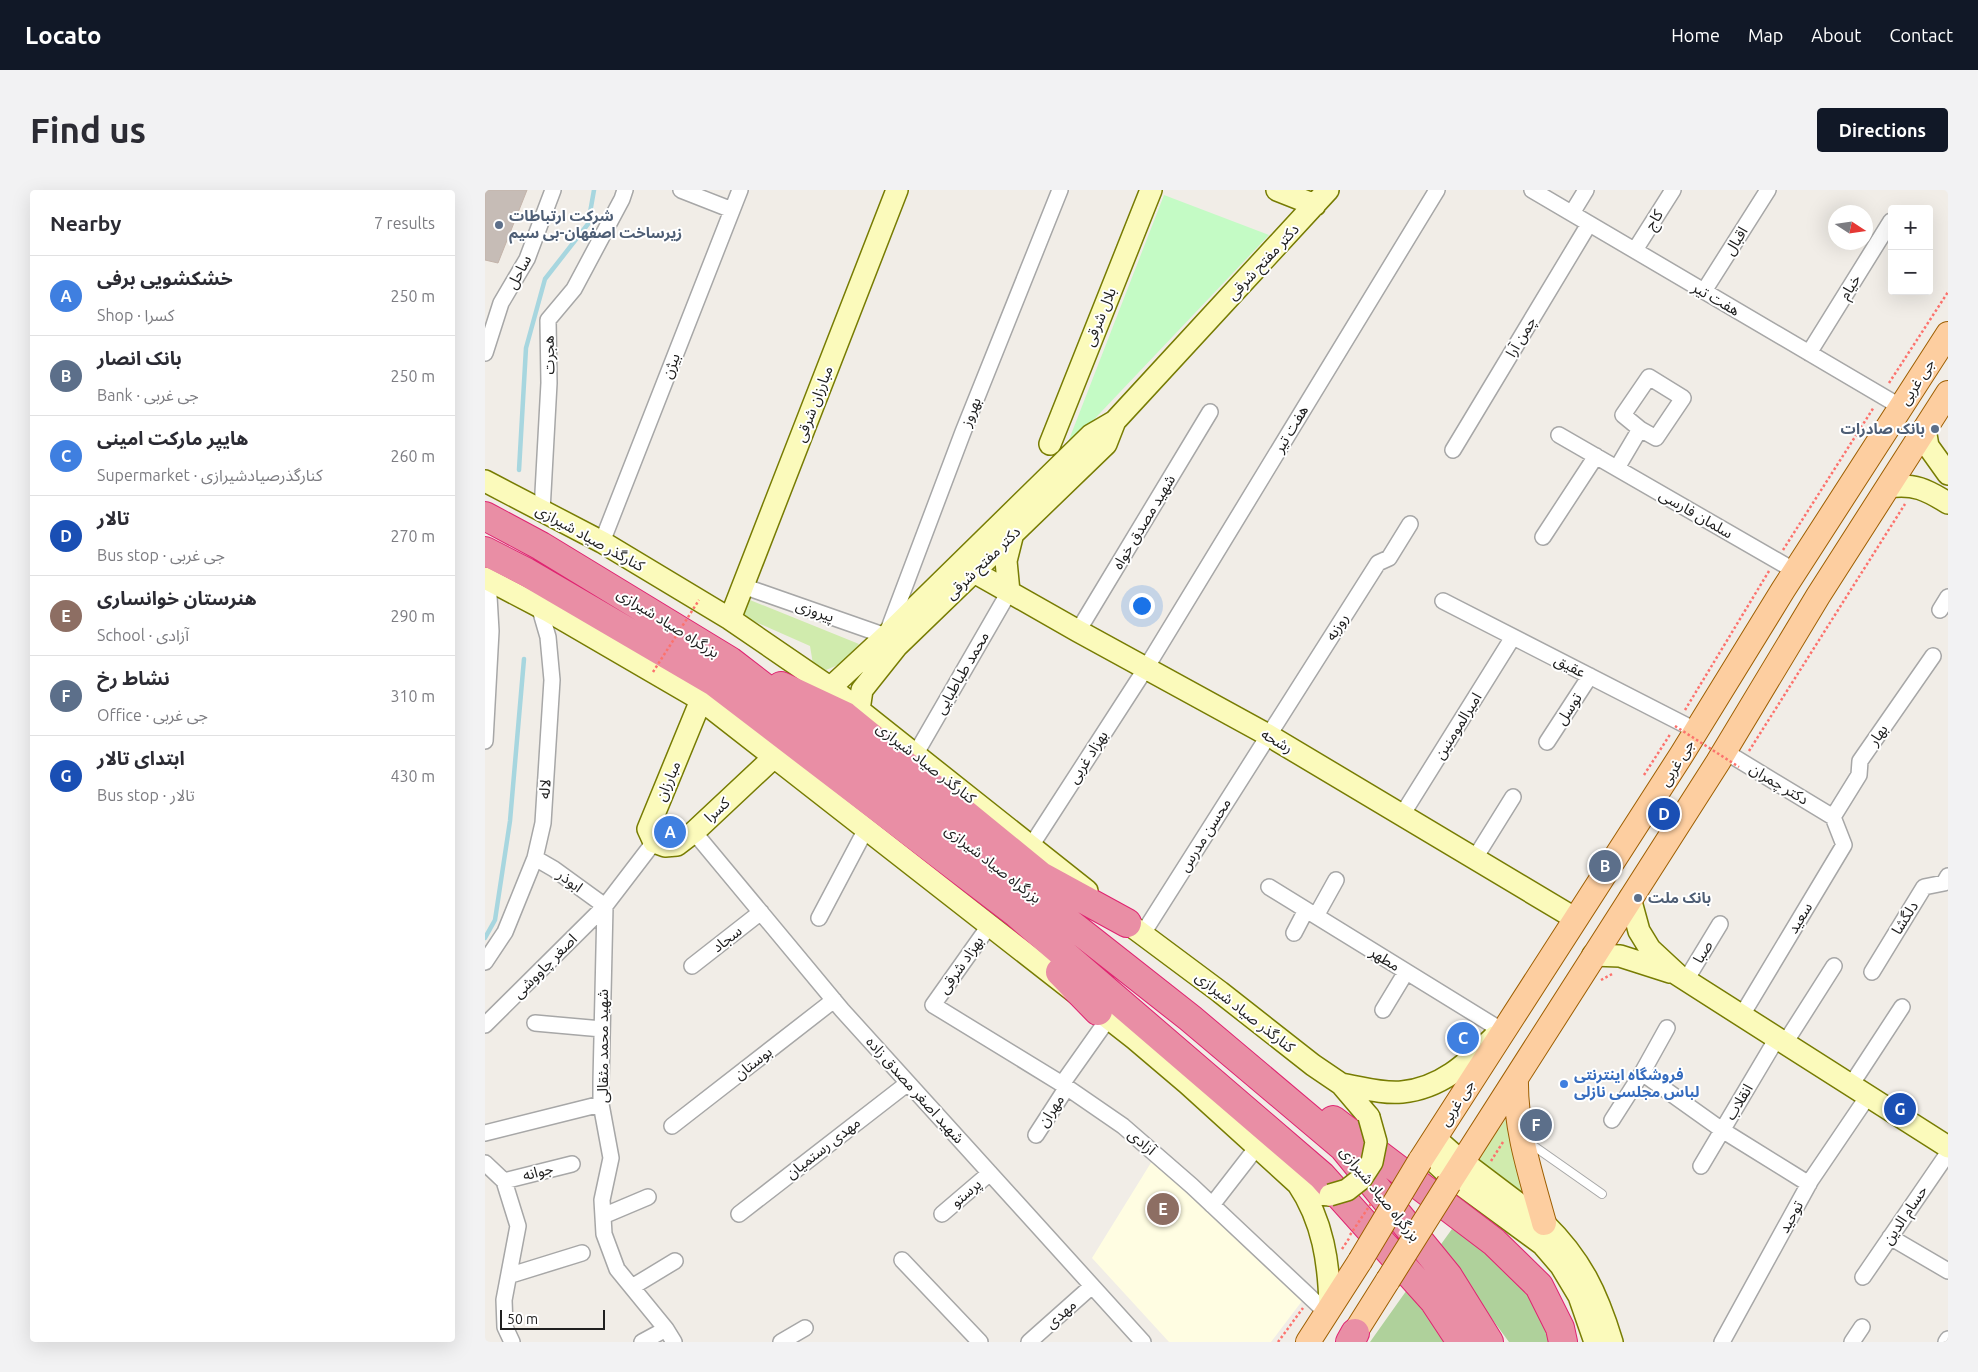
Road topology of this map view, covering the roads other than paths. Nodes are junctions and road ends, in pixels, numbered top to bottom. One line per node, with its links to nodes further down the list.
1 (553, 190): 22 (street, ساحل)
2 (625, 190): 39 (street, هجرت)
3 (681, 190): 15 (street)
4 (740, 190): 15 (street, بیژن)
5 (897, 190): 49 (street, مبارزان شرقی)
6 (1060, 190): 58 (street, بهروز)
7 (1151, 190): 31 (street, بلال شرقی)
8 (1277, 190): 14 (street)
9 (1437, 190): 60 (street, هفت تیر)
10 (1532, 190): 16 (street, هفت تیر)
11 (1586, 190): 16 (street)
12 (1673, 190): 19 (street, کاج)
13 (1768, 190): 20 (street, اقبال)
14 (1322, 197): 27 (street, دکتر مفتح شرقی)
15 (733, 210): 44 (street, بیژن)
16 (1572, 213): 17 (street, هفت تیر)
17 (1589, 224): 19 (street, هفت تیر); 32 (street, چمن آرا)
18 (1888, 227): 23 (street, خیام)
19 (1635, 250): 20 (street, هفت تیر)
20 (1704, 291): 23 (street, هفت تیر)
21 (1948, 334): 25 (main road, جی غربی)
22 (485, 353)
23 (1809, 353): 25 (street, هفت تیر)
24 (1948, 393): 29 (main road)
25 (1891, 402): 46 (main road, جی غربی)
26 (1210, 412): 56 (street, شهید مصدق خواه)
27 (1115, 421): 42 (street, دکتر مفتح شرقی); 47 (street, دکتر مفتح شرقی)
28 (1641, 429): 34 (street)
29 (1925, 429): 35 (street); 37 (main road)
30 (1559, 435): 33 (street, سلمان فارسی)
31 (1050, 444)
32 (1453, 450)
33 (1596, 456): 34 (street, سلمان فارسی); 43 (street)
34 (1617, 468): 46 (street, سلمان فارسی)
35 (1948, 474)
36 (485, 481): 39 (street, کنارگذر صیاد شیرازی)
37 (1889, 487): 38 (street); 71 (main road)
38 (1948, 503)
39 (542, 511): 44 (street, کنارگذر صیاد شیرازی)
40 (485, 516): 62 (highway, بزرگراه صیاد شیرازی)
41 (1410, 524): 66 (street, روزبه)
42 (1013, 533): 47 (street, دکتر مفتح شرقی); 50 (street)
43 (1543, 537)
44 (602, 542): 55 (street, کنارگذر صیاد شیرازی)
45 (485, 551): 62 (highway, بزرگراه صیاد شیرازی)
46 (1786, 566): 65 (main road, جی غربی)
47 (966, 568): 50 (street, رشحه); 58 (street, دکتر مفتح شرقی)
48 (487, 578): 53 (street); 67 (street)
49 (743, 586): 55 (street, مبارزان شرقی); 58 (street, پیروزی)
50 (1009, 592): 56 (street, رشحه); 69 (street, محمد طباطبایی)
51 (1948, 597): 54 (street)
52 (1443, 601): 57 (street, عقیق)
53 (539, 606): 62 (street); 79 (street, لاله)
54 (1940, 610)
55 (731, 619): 63 (street, کنارگذر صیاد شیرازی)
56 (1078, 631): 60 (street, رشحه)
57 (1513, 636): 61 (street, عقیق); 73 (street, امیرالمومنین)
58 (891, 641): 63 (street, دکتر مفتح شرقی); 64 (street, دکتر مفتح شرقی)
59 (1933, 656): 74 (street, بهار)
60 (1146, 668): 66 (street, رشحه); 78 (street, بهزاد غربی)
61 (1590, 676): 65 (street, عقیق); 68 (street, توسل)
62 (715, 681): 70 (street); 77 (street, مبارزان); 92 (highway); 105 (highway); 107 (highway, بزرگراه صیاد شیرازی); 168 (highway, بزرگراه صیاد شیرازی)
63 (830, 688): 64 (street, کنارگذر صیاد شیرازی)
64 (859, 710): 69 (street, کنارگذر صیاد شیرازی)
65 (1684, 726): 89 (main road, جی غربی)
66 (1267, 735): 73 (street, رشحه); 92 (street, محسن مدرس)
67 (485, 741)
68 (1547, 742)
69 (915, 755): 78 (street, کنارگذر صیاد شیرازی)
70 (773, 758): 75 (street); 76 (street, کسرا)
71 (1736, 762): 74 (street, دکتر چمران); 84 (main road)
72 (1513, 797): 80 (street)
73 (1402, 815): 80 (street, رشحه)
74 (1833, 817): 106 (street, سعید)
75 (866, 829): 88 (street); 91 (street)
76 (695, 832): 77 (street, کسرا); 86 (street, شهید اصغر مصدق زاده)
77 (654, 842): 85 (street)
78 (1031, 846): 92 (street, کنارگذر صیاد شیرازی)
79 (535, 858): 85 (street, ابوذر); 95 (street, لاله)
80 (1475, 858): 89 (street, رشحه)
81 (1336, 880): 87 (street)
82 (1947, 881): 99 (street, دلگشا)
83 (1269, 887): 87 (street, مطهر)
84 (1630, 898): 94 (main road); 100 (street)
85 (605, 906): 109 (street, اصغر چاووشی); 112 (street, شهید محمد مثقالی)
86 (761, 912): 96 (street, سجاد); 101 (street, شهید اصغر مصدق زاده)
87 (1311, 913): 93 (street); 98 (street, مطهر)
88 (819, 918)
89 (1576, 919): 110 (main road, جی غربی)
90 (1720, 924): 100 (street, صبا)
91 (989, 926): 102 (street, بهزاد شرقی); 105 (street)
92 (1134, 929): 117 (street, کنارگذر صیاد شیرازی)
93 (1294, 933)
94 (1593, 955): 100 (street); 115 (main road)
95 (485, 962)
96 (692, 966)
97 (1834, 966): 113 (street, انقلاب)
98 (1406, 972): 104 (street); 110 (street, مطهر)
99 (1872, 972)
100 (1682, 978): 106 (street)
101 (834, 1000): 116 (street, شهید اصغر مصدق زاده); 122 (street, بوستان)
102 (933, 1005): 118 (street, آزادی)
103 (1902, 1007): 119 (street)
104 (1383, 1010)
105 (1103, 1015): 118 (street, مهران); 128 (street)
106 (1741, 1015): 113 (street)
107 (1190, 1018): 169 (highway, بزرگراه صیاد شیرازی); 170 (highway)
108 (535, 1024): 112 (street)
109 (485, 1025)
110 (1505, 1027): 117 (street); 129 (main road, جی غربی)
111 (1667, 1028): 114 (street)
112 (602, 1029): 120 (street, شهید محمد مثقالی)
113 (1781, 1041): 119 (street); 123 (street, انقلاب)
114 (1642, 1073): 121 (street); 123 (street)
115 (1516, 1079): 126 (main road); 135 (main road)
116 (908, 1083): 134 (street, شهید اصغر مصدق زاده); 142 (street, مهدی رستمیان)
117 (1341, 1084): 137 (street, bridge)
118 (1064, 1086): 125 (street, مهران); 141 (street, آزادی)
119 (1859, 1091): 127 (street); 138 (street, توحید)
120 (601, 1104): 124 (street); 144 (street, شهید محمد مثقالی)
121 (1612, 1120)
122 (672, 1126)
123 (1721, 1130): 133 (street, انقلاب); 138 (street)
124 (485, 1133)
125 (1036, 1135)
126 (1514, 1138): 139 (lane); 145 (main road)
127 (1948, 1147)
128 (1254, 1151): 137 (street); 141 (street)
129 (1427, 1151): 135 (street); 155 (main road, جی غربی, bridge)
130 (1948, 1153): 146 (street, حسام الدین)
131 (485, 1163): 136 (street)
132 (573, 1164): 136 (street, جوانه)
133 (1701, 1166)
134 (990, 1173): 143 (street, پرستو); 153 (street, شهید اصغر مصدق زاده)
135 (1454, 1174): 145 (street); 160 (main road, bridge); 171 (street)
136 (504, 1181): 151 (street)
137 (1298, 1184): 155 (street)
138 (1809, 1184): 173 (street, توحید)
139 (1602, 1194)
140 (648, 1197): 144 (street)
141 (1212, 1205): 155 (street, آزادی)
142 (739, 1214)
143 (942, 1214)
144 (603, 1216): 154 (street, شهید محمد مثقالی)
145 (1544, 1223): 172 (street)
146 (1890, 1236): 150 (street); 152 (street, حسام الدین)
147 (582, 1253): 151 (street)
148 (902, 1260): 164 (street)
149 (675, 1261): 154 (street)
150 (1948, 1272)
151 (511, 1274): 161 (street)
152 (1863, 1277)
153 (1092, 1286): 165 (street, مهدی); 166 (street, شهید اصغر مصدق زاده)
154 (632, 1287): 158 (street, شهید محمد مثقالی)
155 (1329, 1310): 167 (main road, جی غربی)
156 (1862, 1327): 174 (street)
157 (805, 1328): 163 (street)
158 (670, 1336): 162 (street)
159 (1948, 1338): 175 (street)
160 (1351, 1339)
161 (512, 1342)
162 (642, 1342)
163 (781, 1342)
164 (980, 1342)
165 (1029, 1342)
166 (1143, 1342)
167 (1308, 1342)
168 (1461, 1342)
169 (1489, 1342)
170 (1563, 1342)
171 (1595, 1342)
172 (1613, 1342)
173 (1722, 1342)
174 (1851, 1342)
175 (1946, 1342)

